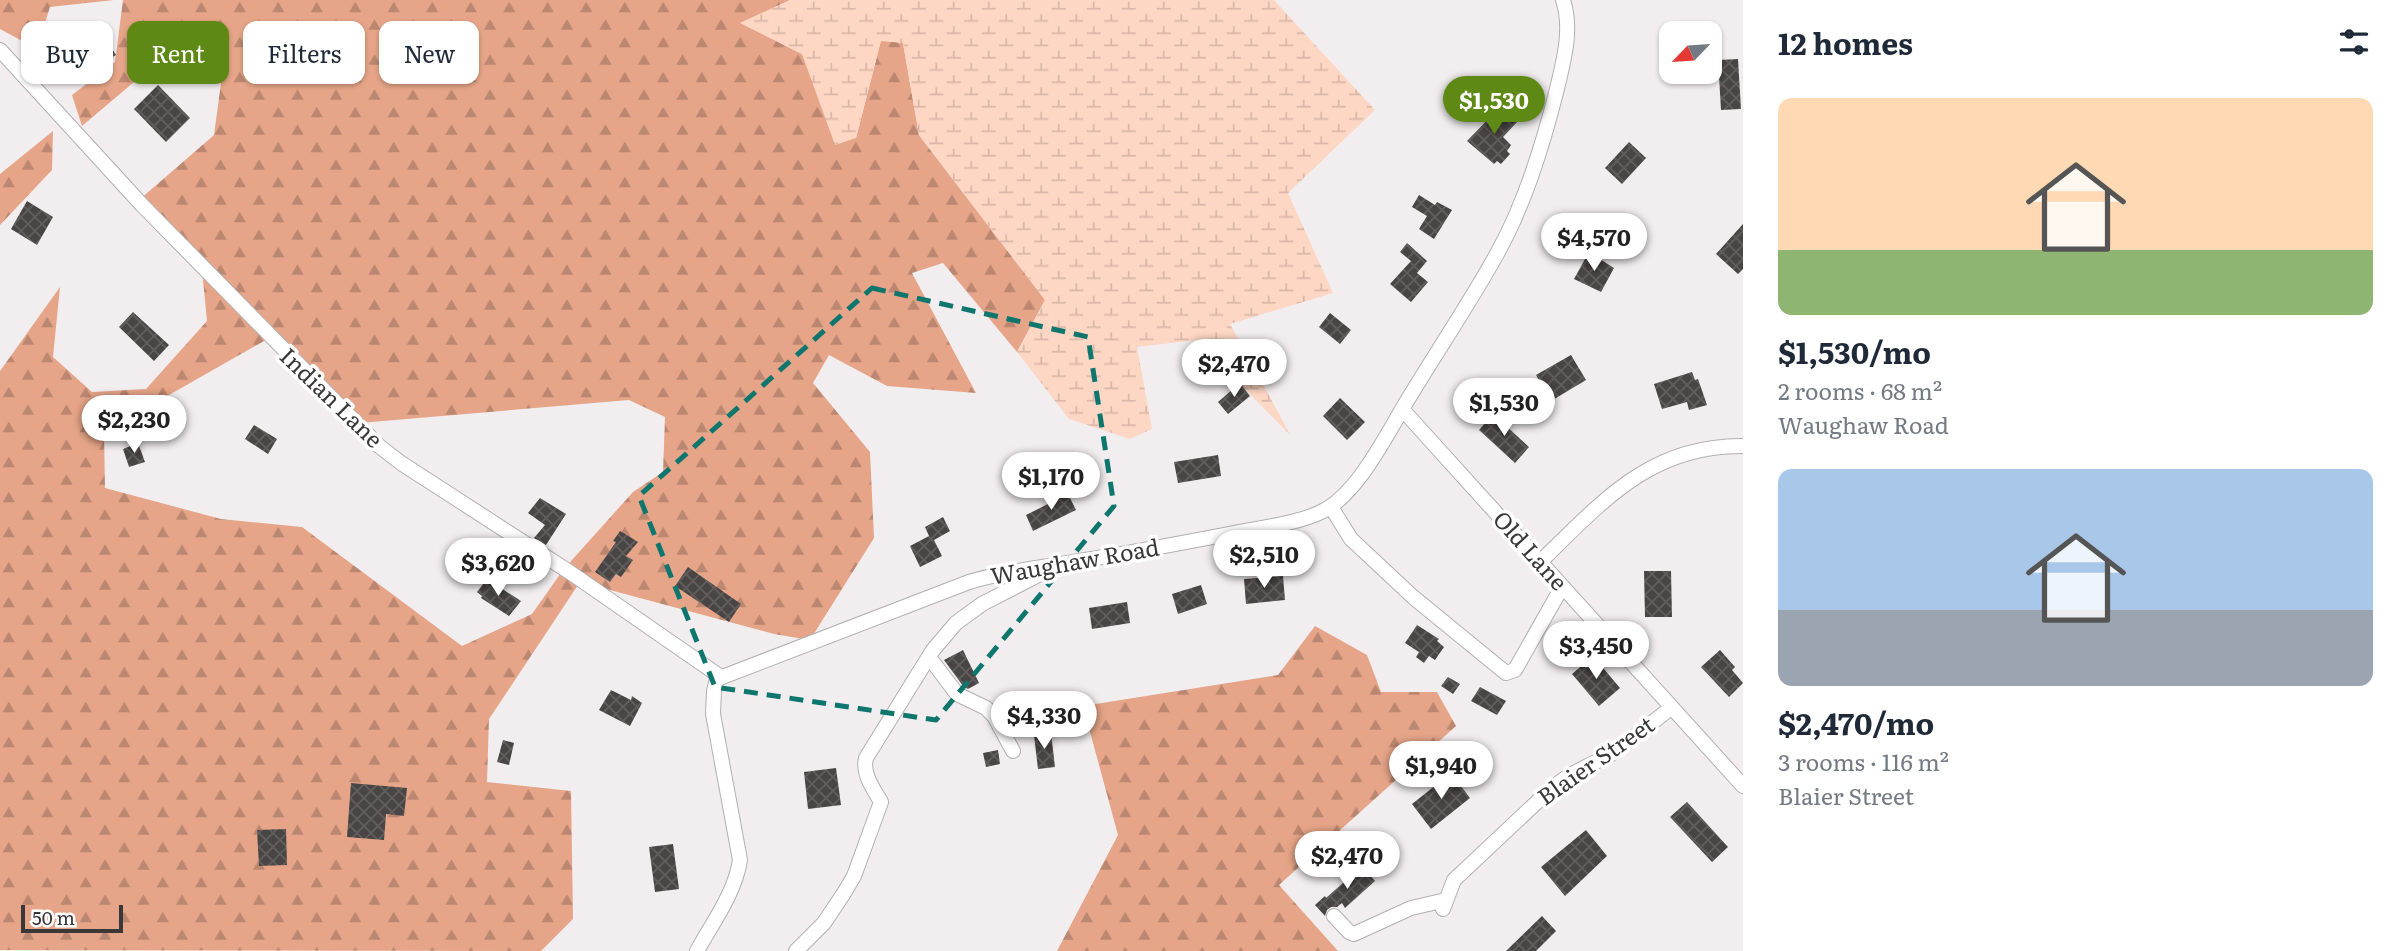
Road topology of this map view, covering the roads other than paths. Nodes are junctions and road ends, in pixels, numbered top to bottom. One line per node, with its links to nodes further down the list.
1 (1578, 0): 2 (street)
2 (1564, 5): 4 (street, Waughaw Road)
3 (0, 50): 11 (street, Indian Lane)
4 (1402, 409): 6 (street, Waughaw Road); 7 (street, Old Lane)
5 (1743, 446): 7 (street)
6 (1331, 507): 8 (street, Waughaw Road); 9 (street)
7 (1540, 562): 9 (street, Old Lane)
8 (1059, 564): 10 (street); 11 (street, Waughaw Road)
9 (1562, 587): 12 (street, Old Lane)
10 (929, 657): 13 (street); 17 (street)
11 (721, 677): 16 (street)
12 (1671, 708): 14 (street, Old Lane); 15 (street, Blaier Street)
13 (1013, 751)
14 (1743, 786)
15 (1334, 916)
16 (696, 951)
17 (796, 951)

